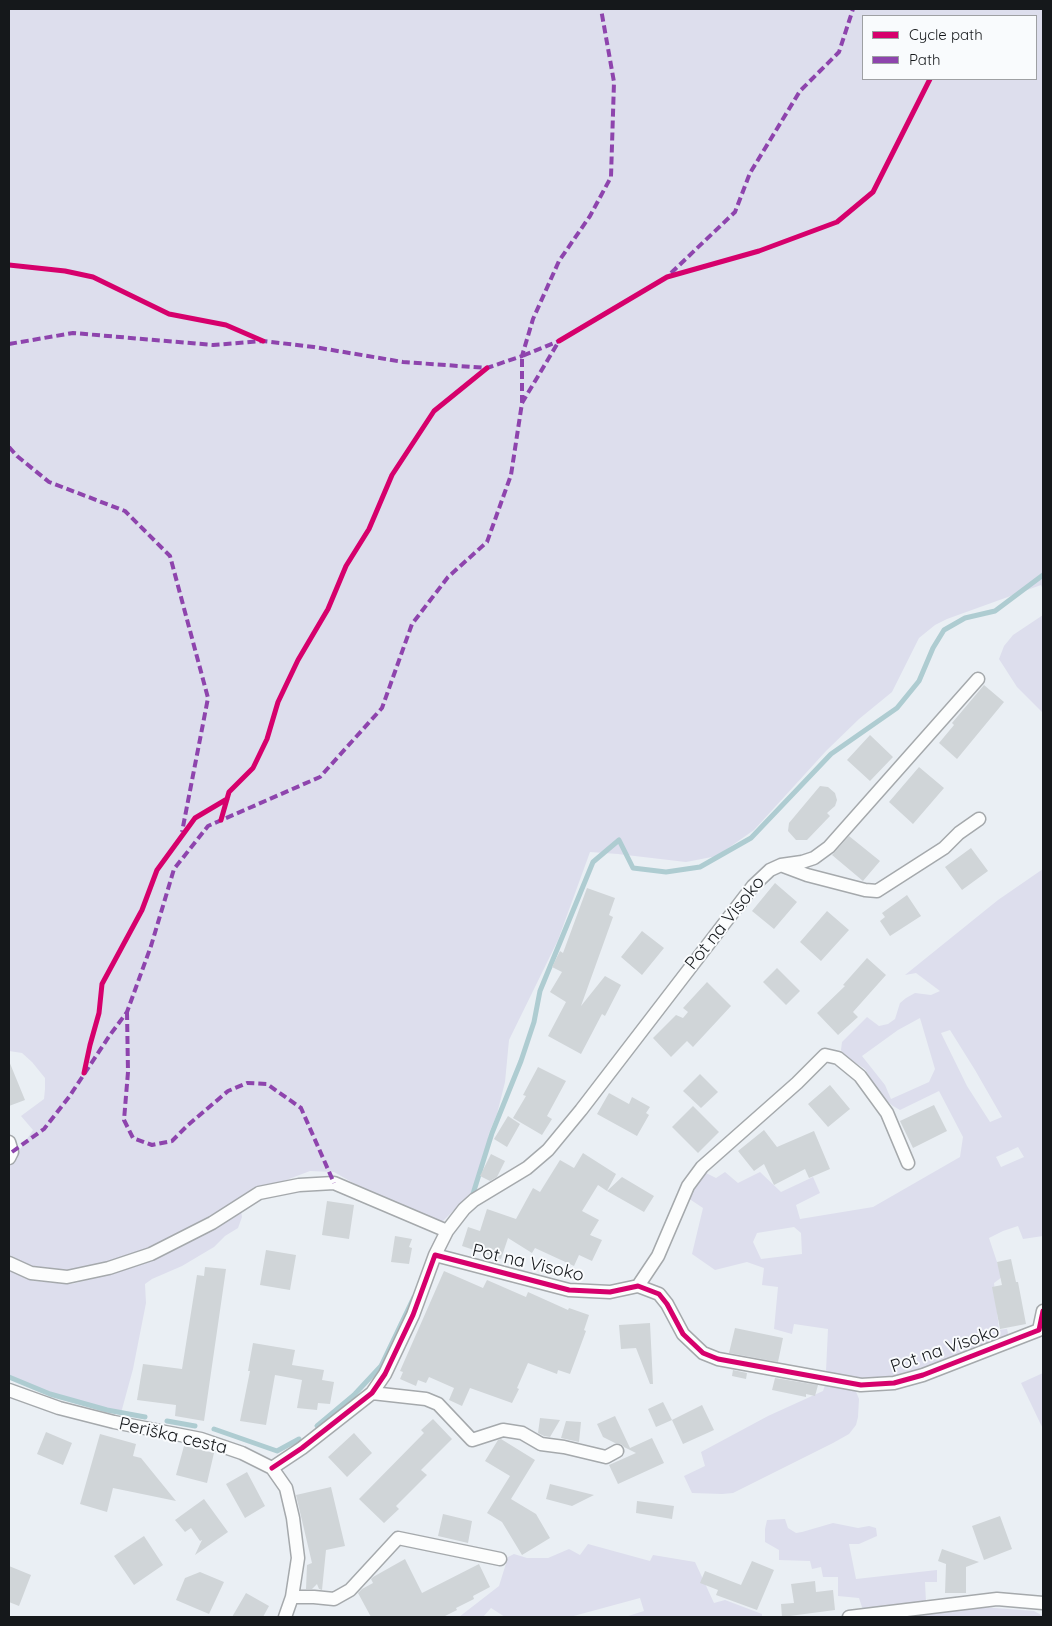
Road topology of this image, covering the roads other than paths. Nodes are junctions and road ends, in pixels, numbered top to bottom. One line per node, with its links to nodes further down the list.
1 (978, 679): 3 (street, Pot na Visoko)
2 (979, 819): 3 (street)
3 (781, 865): 7 (street, Pot na Visoko)
4 (9, 1142): 5 (street)
5 (9, 1158)
6 (908, 1163): 10 (street)
7 (446, 1231): 8 (street, Pot na Visoko); 9 (street)
8 (435, 1255): 10 (street, Pot na Visoko); 13 (street, Pot na Visoko)
9 (9, 1263)
10 (638, 1286): 11 (street, Pot na Visoko)
11 (1043, 1310)
12 (9, 1390): 15 (street, Periška cesta)
13 (372, 1393): 14 (street); 15 (street, Pot na Visoko)
14 (617, 1451)
15 (272, 1468): 17 (street, Periška cesta)
16 (500, 1559): 17 (street)
17 (292, 1597): 19 (street, Periška cesta)
18 (1043, 1603): 20 (street)
19 (286, 1617)
20 (849, 1617)

